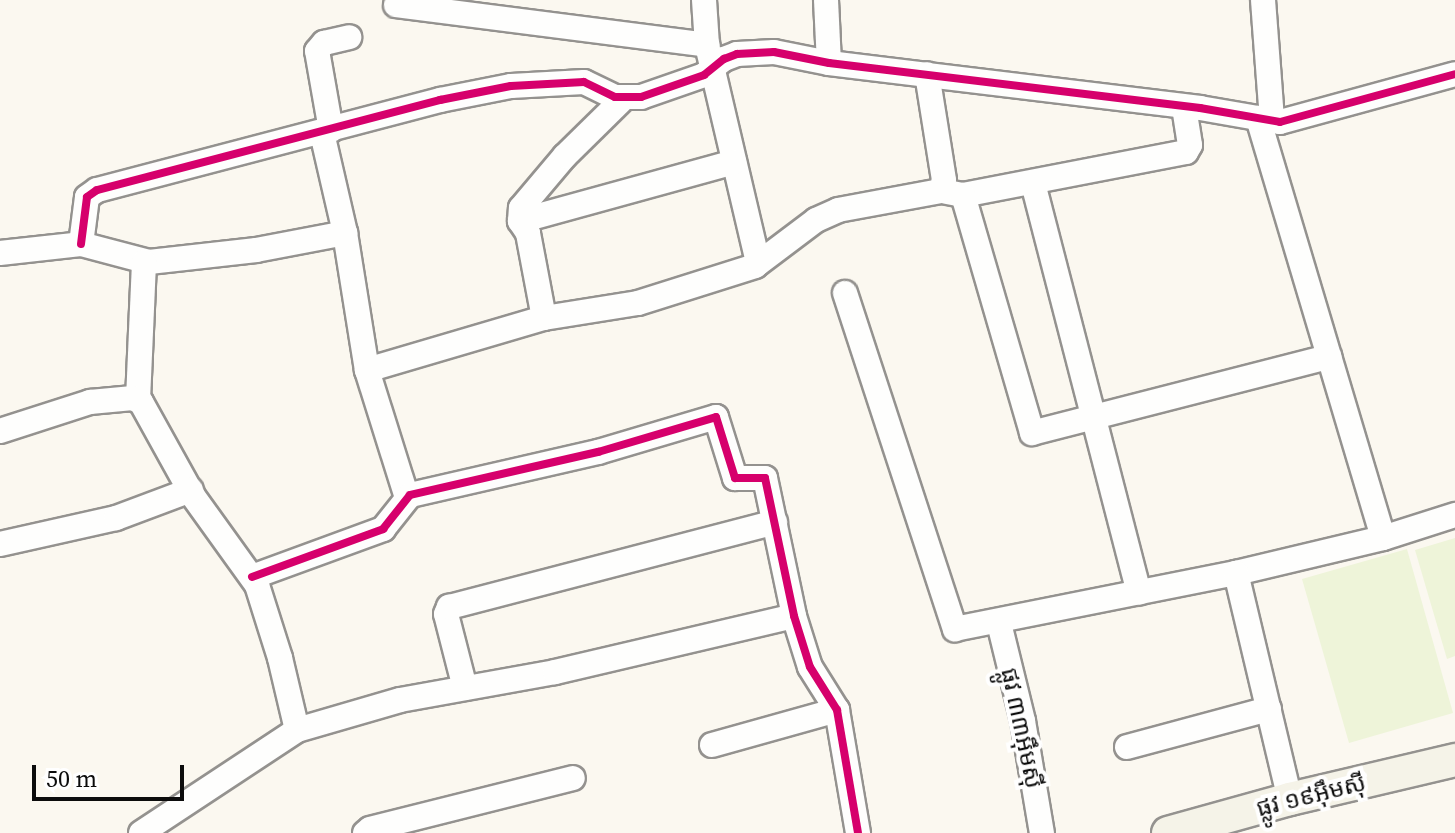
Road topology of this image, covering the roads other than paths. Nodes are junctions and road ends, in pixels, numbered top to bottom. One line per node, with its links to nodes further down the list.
1 (704, 0): 6 (street)
2 (826, 0): 7 (street)
3 (1263, 0): 13 (street)
4 (396, 5): 6 (street)
5 (349, 37): 14 (street)
6 (707, 45): 8 (street)
7 (829, 63): 8 (street); 9 (street)
8 (713, 70): 11 (street); 15 (street)
9 (927, 74): 12 (street); 17 (street)
10 (1455, 74): 13 (street)
11 (623, 99): 14 (street); 18 (street)
12 (1184, 107): 13 (street); 16 (street)
13 (1265, 120): 26 (street)
14 (326, 132): 19 (street); 20 (street)
15 (734, 162): 18 (street); 23 (street)
16 (1033, 183): 17 (street); 29 (street)
17 (952, 193): 23 (street); 29 (street)
18 (520, 221): 25 (street)
19 (345, 233): 22 (street); 27 (street)
20 (81, 244): 21 (street); 22 (street)
21 (0, 253)
22 (144, 262): 28 (street)
23 (758, 263): 25 (street)
24 (845, 293): 41 (street)
25 (544, 318): 27 (street)
26 (1329, 357): 29 (street); 35 (street)
27 (367, 370): 32 (street)
28 (138, 400): 30 (street); 31 (street)
29 (1092, 418): 39 (street)
30 (0, 431)
31 (191, 490): 36 (street); 38 (street)
32 (407, 498): 34 (street); 38 (street)
33 (1455, 515): 35 (street)
34 (775, 522): 40 (street); 42 (street)
35 (1383, 538): 37 (street)
36 (0, 544)
37 (1236, 573): 39 (street); 43 (street)
38 (252, 577): 45 (street)
39 (1139, 593): 41 (street)
40 (794, 616): 42 (street); 44 (street)
41 (999, 623): 54 (street, ផ្លូវ ៣៣អ៊ឹមស៊ី)
42 (465, 688): 45 (street)
43 (1269, 709): 47 (street); 50 (street)
44 (837, 710): 46 (street); 53 (street)
45 (297, 730): 51 (street)
46 (712, 745)
47 (1127, 747)
48 (1455, 760): 50 (street, ផ្លូវ ១៩អ៊ឹមស៊ី)
49 (573, 778): 52 (street)
50 (1290, 799): 55 (street, ផ្លូវ ១៩អ៊ឹមស៊ី)
51 (141, 833)
52 (365, 833)
53 (858, 833)
54 (1042, 833)
55 (1168, 833)

